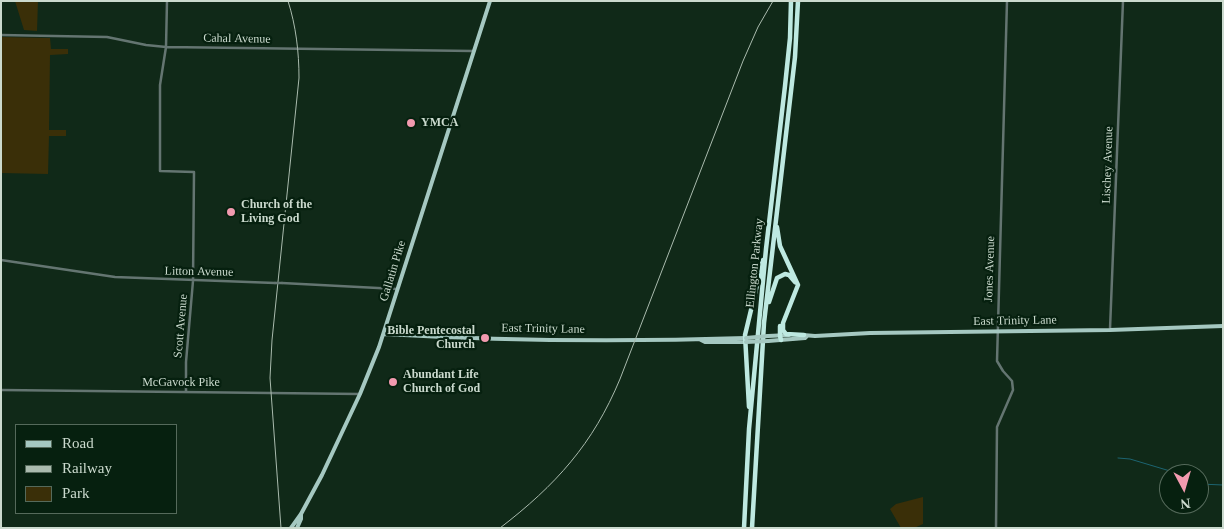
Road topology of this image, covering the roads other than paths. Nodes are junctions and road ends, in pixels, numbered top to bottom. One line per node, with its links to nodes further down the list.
1 (166, 1): 8 (street)
2 (490, 1): 9 (main road, Gallatin Pike)
3 (791, 1): 11 (highway, Ellington Parkway)
4 (798, 1): 10 (highway, Ellington Parkway)
5 (1007, 1): 18 (street, Jones Avenue)
6 (1123, 1): 17 (street, Lischey Avenue)
7 (1, 35): 8 (street, Cahal Avenue)
8 (166, 47): 9 (street, Cahal Avenue); 13 (street, Scott Avenue)
9 (474, 51): 14 (main road, Gallatin Pike)
10 (776, 220): 15 (highway, Ellington Parkway); 20 (highway)
11 (766, 249): 22 (highway); 26 (highway, Ellington Parkway)
12 (1, 260): 13 (street, Litton Avenue)
13 (193, 281): 14 (street, Litton Avenue, bridge); 24 (street, Scott Avenue)
14 (398, 289): 19 (main road, Gallatin Pike)
15 (764, 323): 20 (highway); 31 (highway, Ellington Parkway)
16 (1223, 326): 17 (main road, East Trinity Lane)
17 (1110, 330): 18 (main road, East Trinity Lane)
18 (997, 331): 21 (main road, East Trinity Lane); 32 (street, Jones Avenue)
19 (384, 334): 22 (main road, East Trinity Lane); 25 (main road, Gallatin Pike)
20 (782, 335): 21 (highway); 21 (main road, East Trinity Lane); 22 (main road, East Trinity Lane, bridge)
21 (805, 335)
22 (746, 340): 26 (highway)
23 (1, 390): 24 (street, McGavock Pike)
24 (186, 391): 25 (street, McGavock Pike)
25 (360, 394): 27 (main road, Gallatin Pike)
26 (750, 429): 30 (highway, Ellington Parkway)
27 (301, 514): 28 (main road, Gallatin Pike); 29 (main road, Gallatin Pike)
28 (292, 528)
29 (296, 528)
30 (744, 528)
31 (752, 528)
32 (996, 528)

